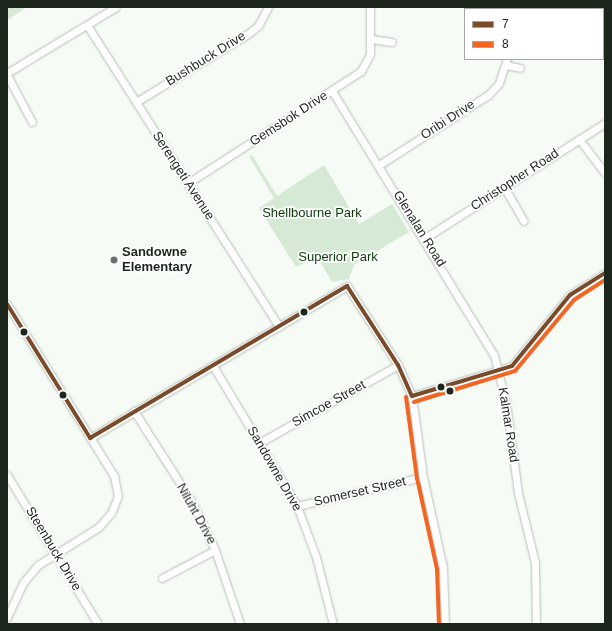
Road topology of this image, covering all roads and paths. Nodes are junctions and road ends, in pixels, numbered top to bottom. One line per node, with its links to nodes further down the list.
1 (116, 7): 4 (street)
2 (268, 7): 11 (street, Bushbuck Drive)
3 (370, 7): 5 (street, Gemsbok Drive)
4 (87, 25): 9 (street); 11 (street, Serengeti Avenue)
5 (371, 39): 6 (street); 10 (street, Gemsbok Drive)
6 (392, 42)
7 (507, 62): 8 (street, Oribi Drive); 15 (street, Oribi Drive)
8 (520, 68)
9 (7, 74): 12 (street)
10 (332, 91): 15 (street, Glenalan Road); 17 (street, Gemsbok Drive)
11 (136, 102): 17 (street, Serengeti Avenue)
12 (32, 122)
13 (605, 123): 14 (street, Christopher Road)
14 (579, 139): 16 (street); 18 (street, Christopher Road)
15 (379, 165): 20 (street, Glenalan Road)
16 (604, 172)
17 (188, 183): 23 (street, Serengeti Avenue)
18 (504, 187): 19 (street); 20 (street, Christopher Road)
19 (524, 221)
20 (425, 238): 26 (street, Glenalan Road)
21 (605, 273): 26 (street, Kalmar Road)
22 (7, 304): 29 (street)
23 (279, 326): 24 (street); 25 (street)
24 (398, 365): 27 (street); 30 (street, Simcoe Street)
25 (212, 366): 28 (street); 30 (street, Sandowne Drive)
26 (498, 371): 27 (street); 42 (street, Kalmar Road)
27 (412, 396): 32 (street)
28 (134, 412): 29 (street); 34 (street, Niluht Drive)
29 (90, 438): 35 (street)
30 (259, 443): 33 (street, Sandowne Drive)
31 (7, 475): 35 (street, Steenbuck Drive)
32 (423, 478): 33 (street, Somerset Street); 41 (street)
33 (297, 506): 40 (street, Sandowne Drive)
34 (215, 550): 36 (street); 39 (street, Niluht Drive)
35 (55, 554): 37 (street); 38 (street, Steenbuck Drive)
36 (162, 578)
37 (7, 617)
38 (98, 624)
39 (240, 624)
40 (333, 624)
41 (445, 624)
42 (536, 624)

